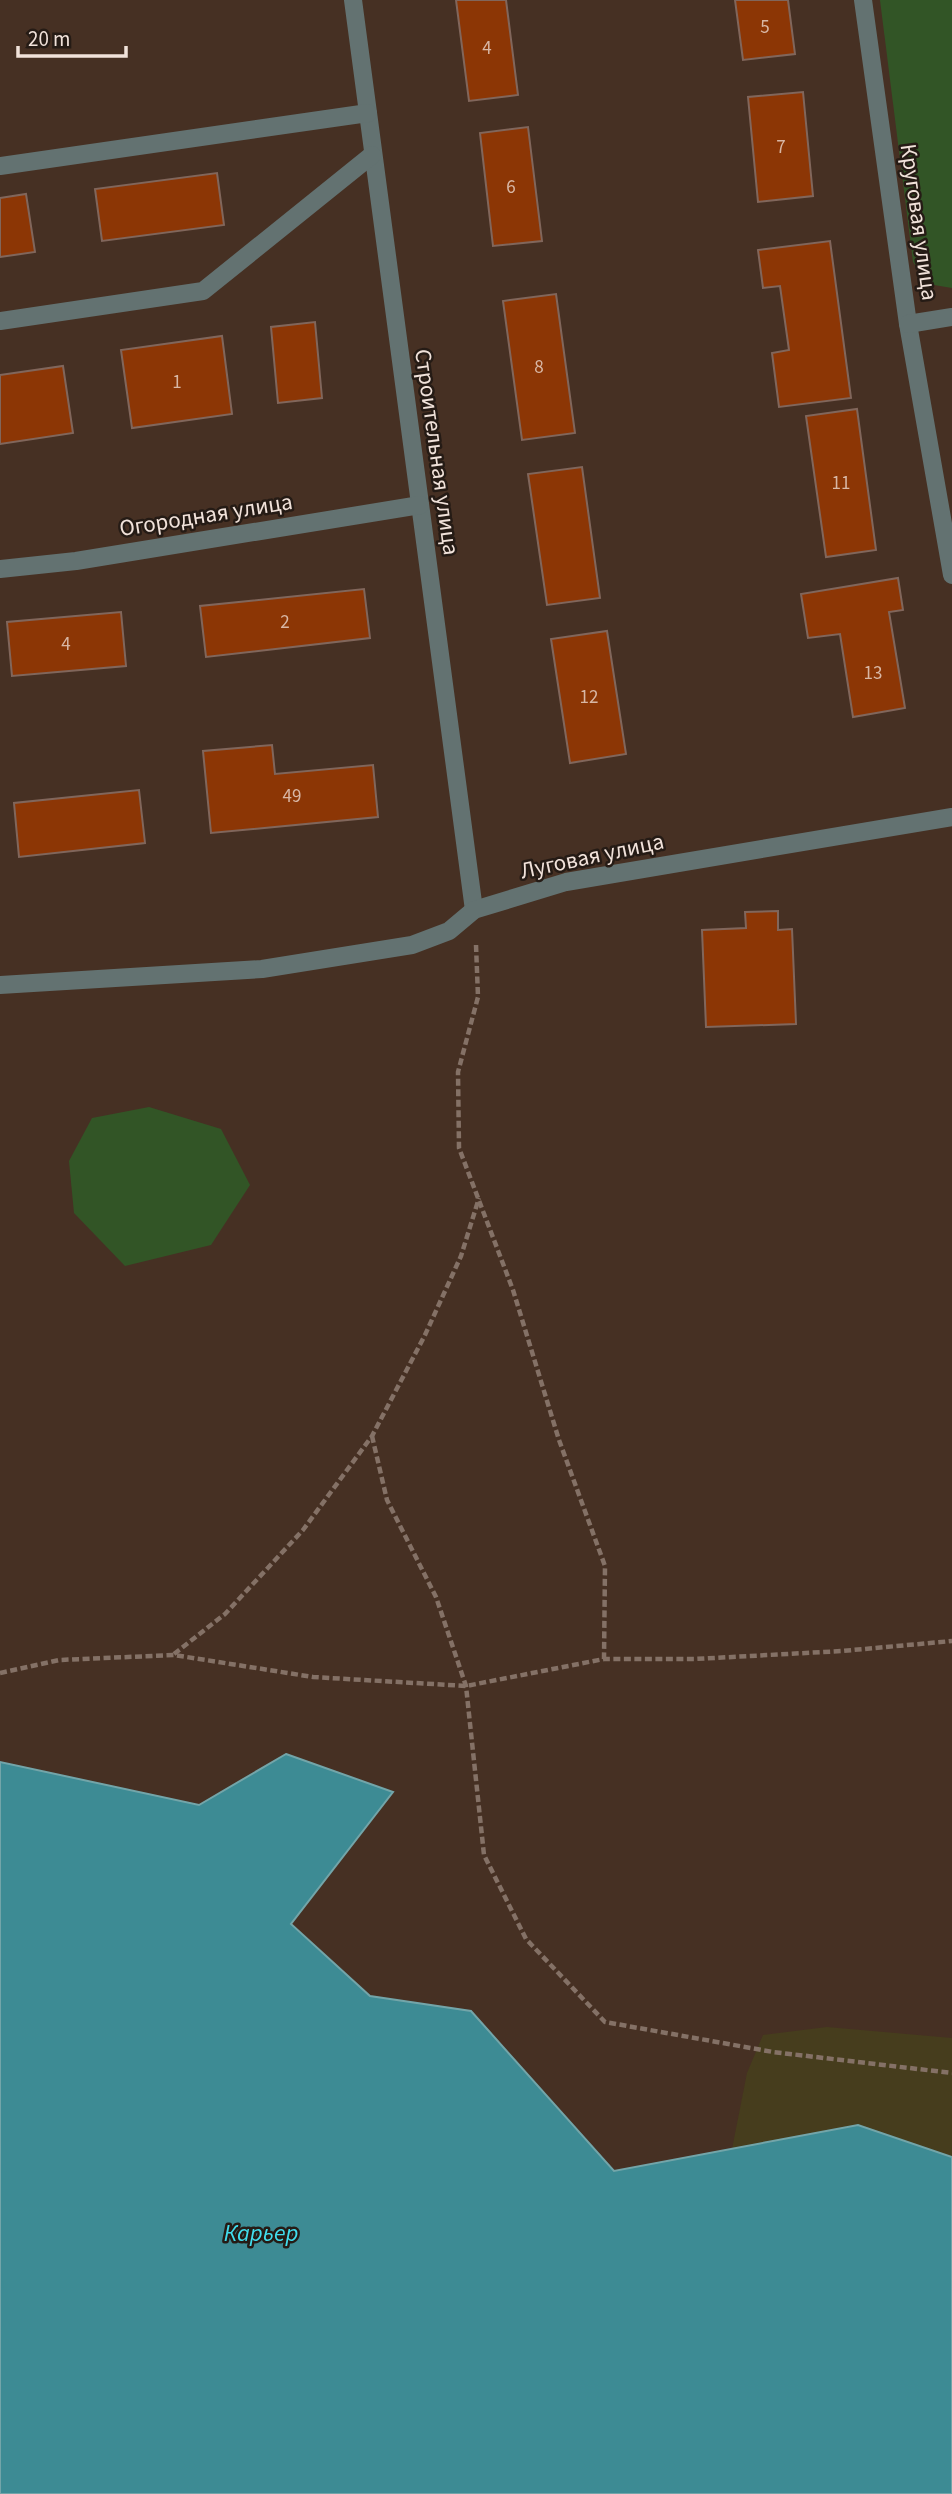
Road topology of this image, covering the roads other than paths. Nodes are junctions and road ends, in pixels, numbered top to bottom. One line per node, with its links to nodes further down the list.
1 (353, 0): 3 (street, Строительная улица)
2 (863, 0): 8 (street, Круговая улица)
3 (368, 113): 4 (street, Строительная улица); 5 (street)
4 (372, 155): 7 (street); 9 (street, Строительная улица)
5 (0, 166)
6 (952, 317): 8 (street)
7 (0, 321)
8 (908, 324): 11 (street, Круговая улица)
9 (420, 505): 10 (street, Огородная улица); 13 (street, Строительная улица)
10 (0, 569)
11 (952, 575)
12 (952, 817): 13 (street, Луговая улица)
13 (474, 909): 14 (street, Луговая улица)
14 (0, 985)

